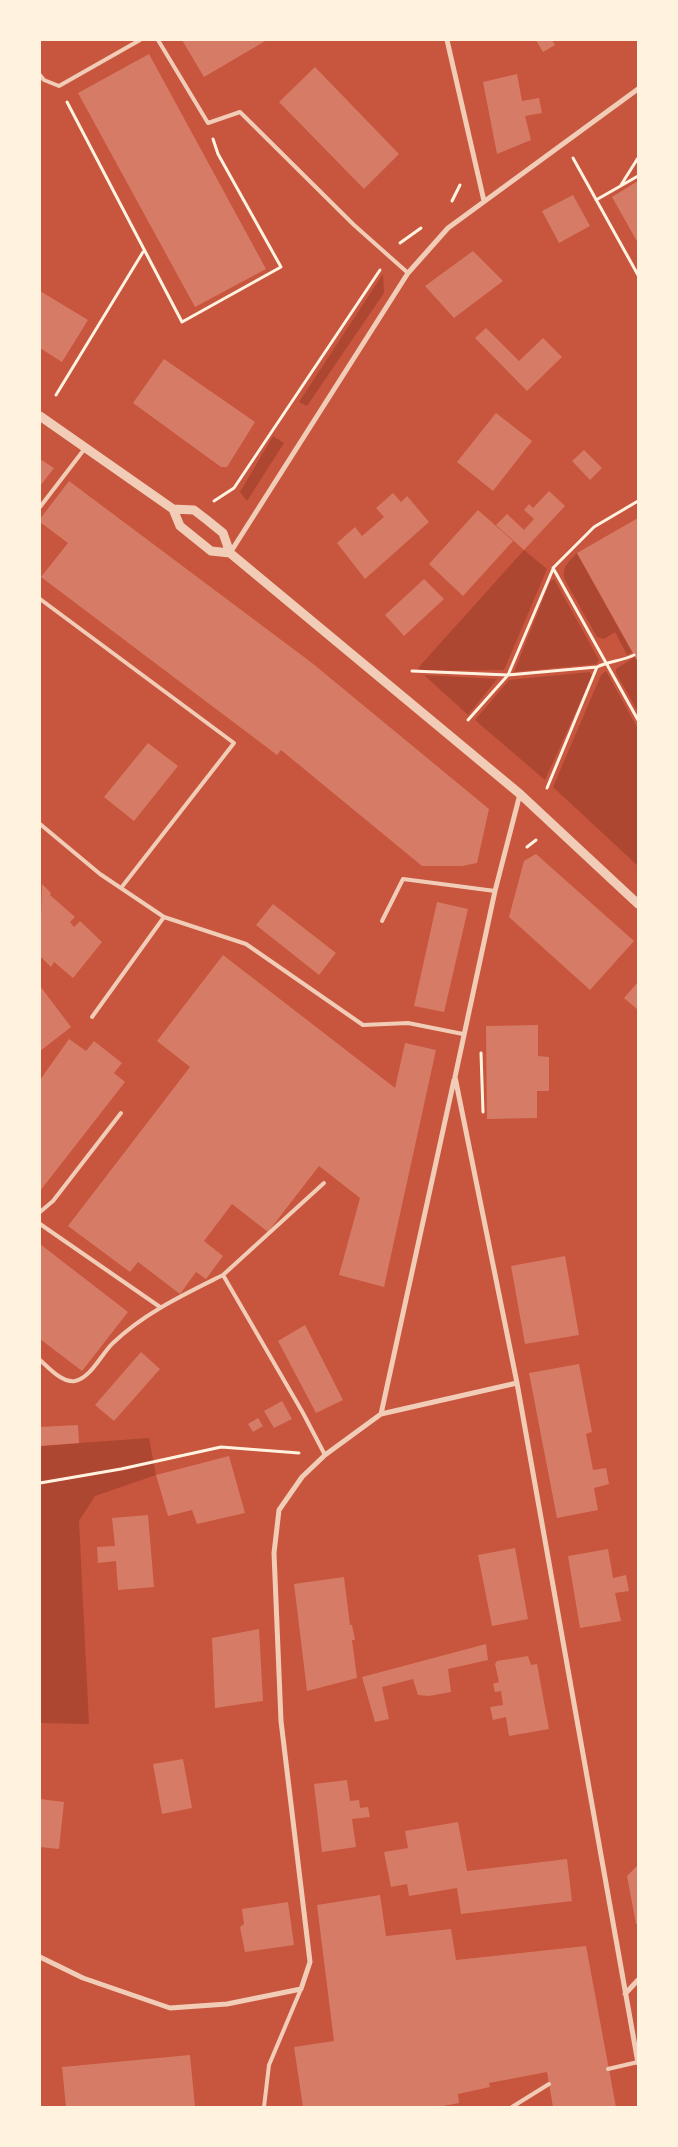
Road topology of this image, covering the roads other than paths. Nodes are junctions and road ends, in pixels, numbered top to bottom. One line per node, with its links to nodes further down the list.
1 (140, 40): 5 (lane)
2 (158, 40): 8 (lane)
3 (447, 40): 7 (street)
4 (40, 75): 5 (lane)
5 (42, 81)
6 (638, 89): 7 (street)
7 (484, 201): 8 (street)
8 (408, 273): 13 (street)
9 (40, 416): 10 (street)
10 (86, 447): 11 (lane); 12 (street)
11 (40, 507)
12 (172, 509): 13 (street); 13 (street)
13 (230, 553): 15 (street)
14 (40, 599): 17 (lane)
15 (520, 794): 18 (street); 19 (street)
16 (40, 824): 17 (lane)
17 (121, 888): 20 (lane)
18 (495, 891): 21 (lane); 23 (street)
19 (638, 904)
20 (164, 917): 22 (lane); 23 (lane)
21 (382, 922)
22 (92, 1017)
23 (463, 1034): 24 (street)
24 (455, 1077): 32 (street); 33 (street)
25 (120, 1113): 27 (lane)
26 (324, 1183): 29 (lane)
27 (40, 1212)
28 (40, 1224): 30 (lane)
29 (223, 1275): 30 (lane); 34 (lane)
30 (160, 1307): 31 (lane)
31 (40, 1360)
32 (517, 1383): 33 (street); 38 (street)
33 (382, 1414): 34 (street)
34 (324, 1455): 37 (street)
35 (40, 1956): 37 (street)
36 (638, 1980): 38 (street)
37 (301, 1989): 42 (lane)
38 (625, 1994): 39 (street)
39 (638, 2063): 40 (lane)
40 (608, 2069)
41 (549, 2084): 43 (lane)
42 (264, 2107)
43 (512, 2107)

